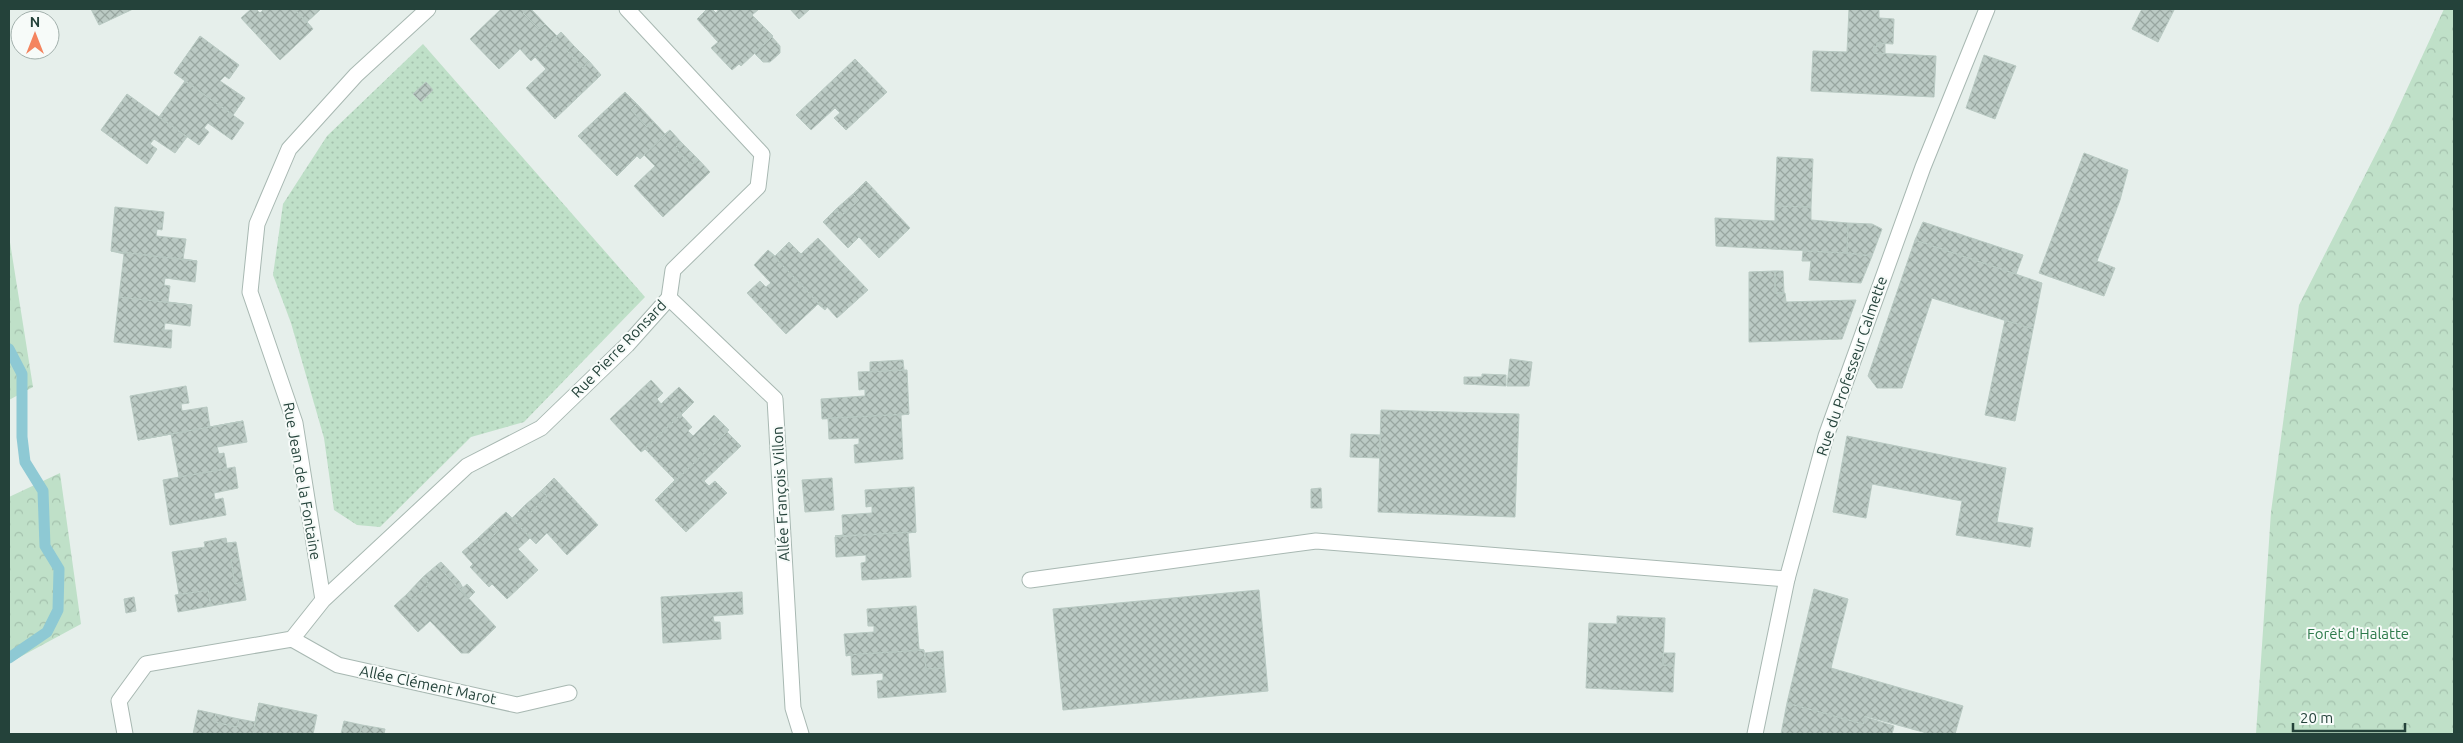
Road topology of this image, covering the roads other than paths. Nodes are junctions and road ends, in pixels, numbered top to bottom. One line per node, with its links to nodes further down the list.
1 (428, 9): 7 (street, Rue Jean de la Fontaine)
2 (627, 9): 4 (street, Rue Pierre Ronsard)
3 (1987, 9): 5 (street, Rue du Professeur Calmette)
4 (669, 298): 7 (street, Rue Pierre Ronsard); 11 (street, Allée François Villon)
5 (1787, 579): 6 (street); 12 (street, Rue du Professeur Calmette)
6 (1030, 580)
7 (323, 600): 8 (street)
8 (292, 639): 9 (street, Allée Clément Marot); 10 (street)
9 (569, 693)
10 (125, 734)
11 (801, 734)
12 (1755, 734)

